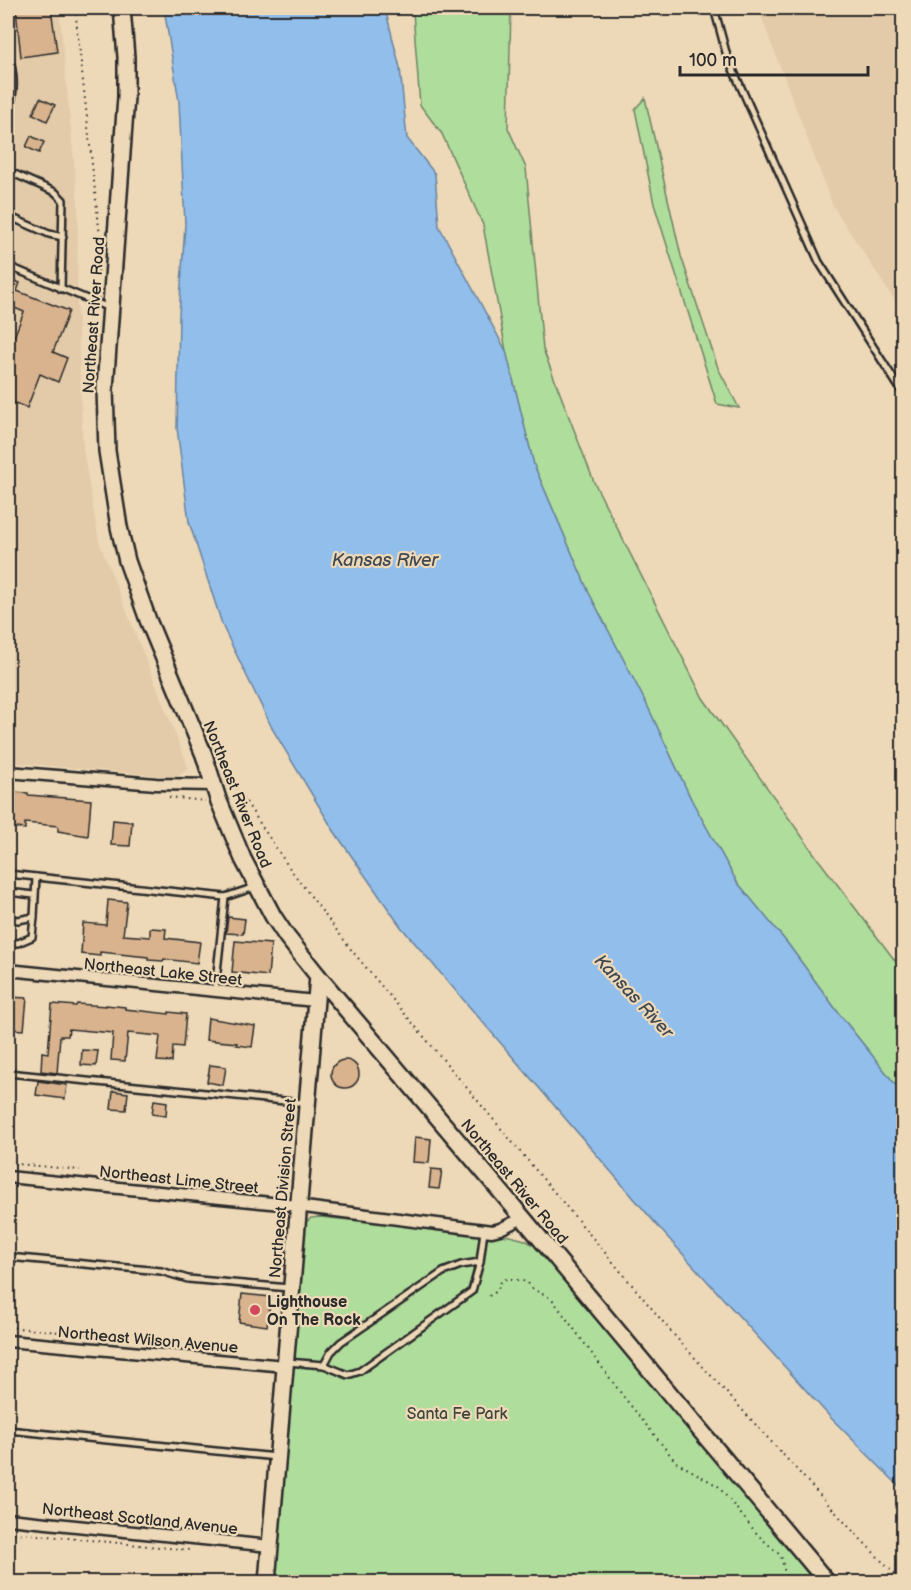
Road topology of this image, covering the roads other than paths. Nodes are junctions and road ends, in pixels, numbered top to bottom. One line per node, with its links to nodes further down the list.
1 (122, 8): 10 (street, Northeast River Road)
2 (714, 8): 11 (lane)
3 (8, 55): 4 (lane)
4 (8, 112)
5 (8, 171): 7 (lane)
6 (8, 216): 7 (lane)
7 (63, 237): 9 (lane)
8 (8, 266): 9 (lane)
9 (61, 289): 10 (lane)
10 (111, 308): 13 (street, Northeast River Road)
11 (903, 395)
12 (8, 772): 13 (street)
13 (213, 785): 16 (street, Northeast River Road)
14 (8, 874): 15 (lane)
15 (36, 877): 18 (lane); 19 (lane)
16 (257, 886): 19 (lane); 24 (street, Northeast River Road)
17 (8, 892): 18 (lane)
18 (34, 895): 20 (lane)
19 (225, 897): 25 (lane)
20 (34, 917): 21 (lane); 22 (lane)
21 (8, 919)
22 (8, 942)
23 (8, 970): 25 (street, Northeast Lake Street)
24 (318, 975): 26 (street, Northeast Division Street); 31 (street, Northeast River Road)
25 (215, 991): 26 (street, Northeast Lake Street)
26 (315, 1001): 28 (street, Northeast Division Street)
27 (8, 1073): 28 (lane)
28 (307, 1103): 30 (street, Northeast Division Street)
29 (8, 1177): 30 (street, Northeast Lime Street)
30 (298, 1207): 32 (street, Northeast Lime Street); 35 (street, Northeast Division Street)
31 (523, 1218): 32 (street, Northeast Lime Street); 44 (street, Northeast River Road)
32 (484, 1230): 34 (lane)
33 (8, 1257): 35 (lane)
34 (480, 1263): 38 (lane); 38 (lane)
35 (292, 1288): 37 (street, Northeast Division Street)
36 (8, 1341): 37 (street, Northeast Wilson Avenue)
37 (285, 1363): 38 (lane); 40 (street, Northeast Division Street)
38 (324, 1365)
39 (8, 1430): 40 (lane)
40 (278, 1457): 42 (street, Northeast Division Street)
41 (8, 1519): 42 (street, Northeast Scotland Avenue)
42 (270, 1546): 43 (street, Northeast Division Street)
43 (267, 1582)
44 (827, 1582)

